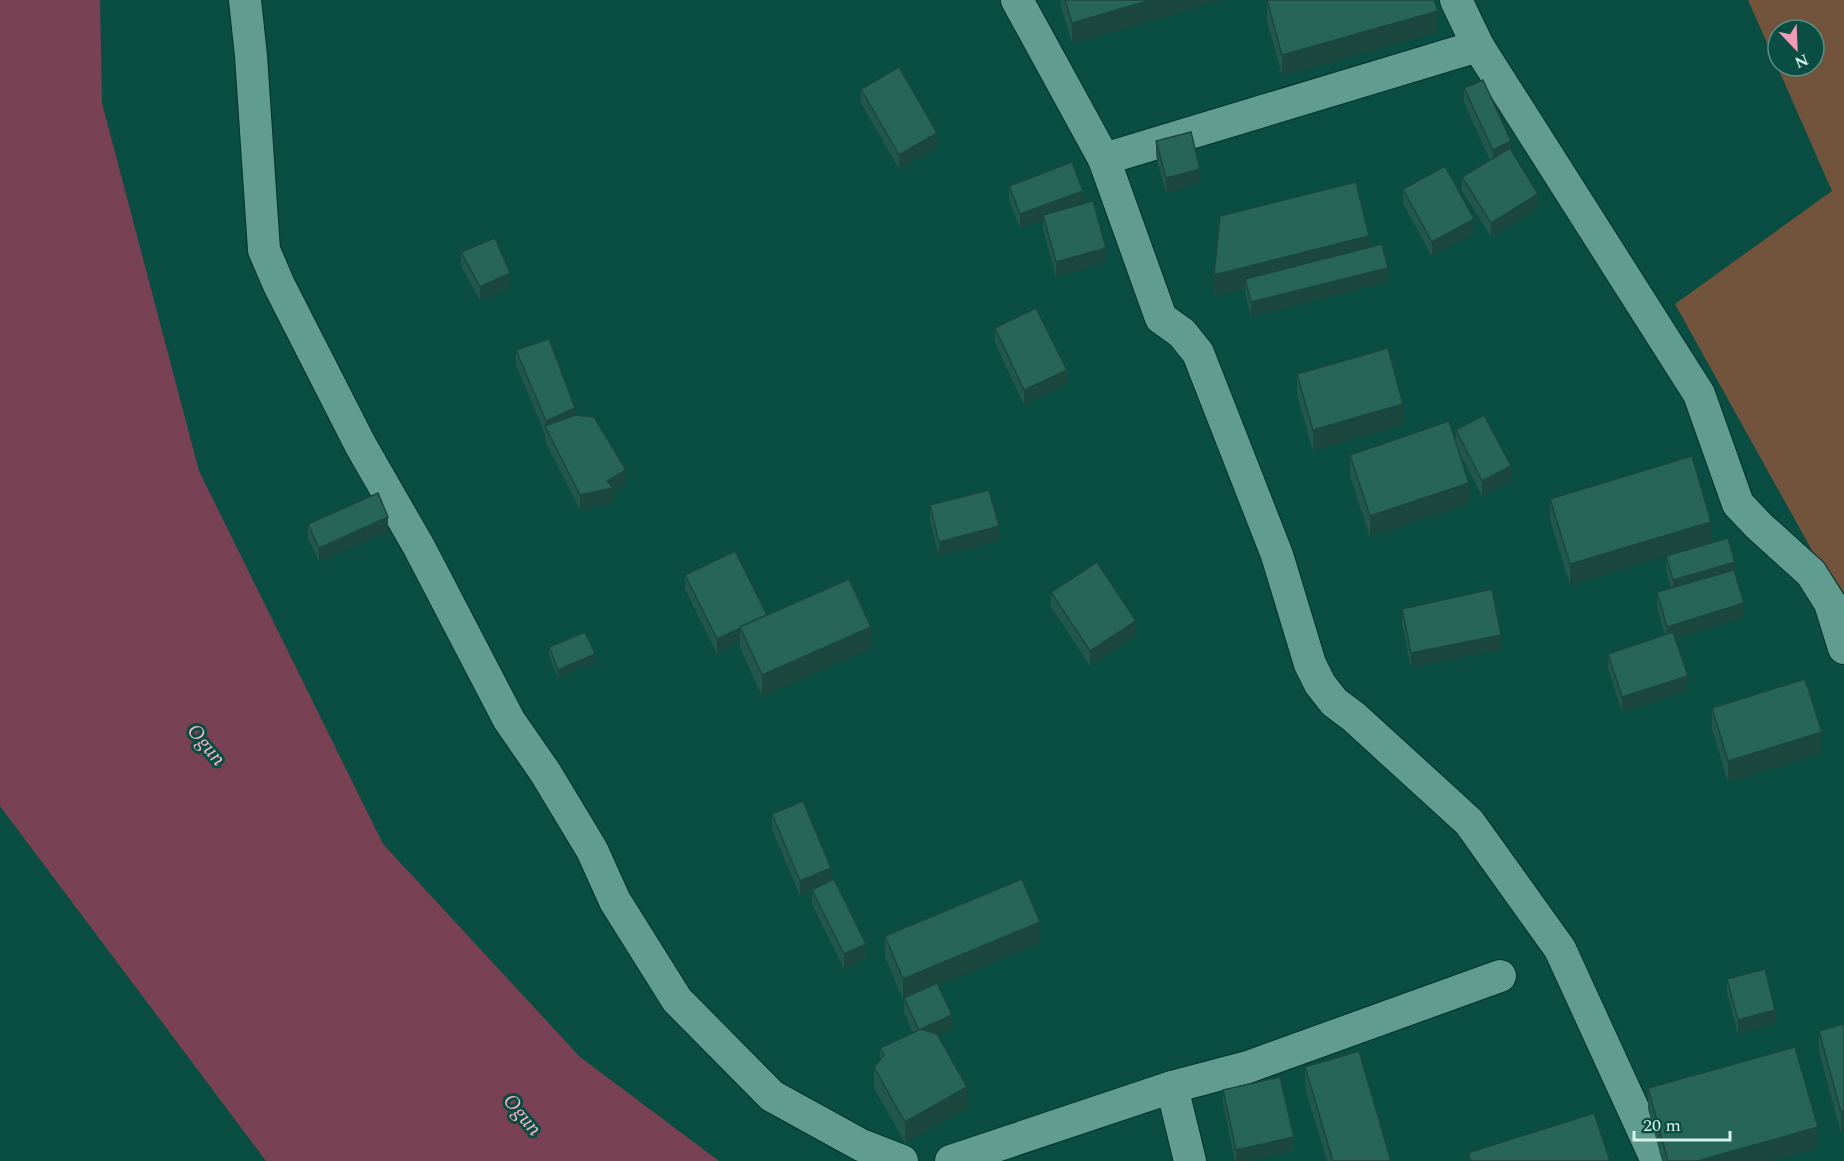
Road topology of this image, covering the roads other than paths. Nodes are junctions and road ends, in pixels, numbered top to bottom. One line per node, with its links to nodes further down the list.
1 (244, 0): 9 (street)
2 (1017, 0): 5 (street)
3 (1456, 0): 4 (street)
4 (1478, 46): 5 (street); 6 (street)
5 (1104, 159): 12 (street)
6 (1844, 648)
7 (1500, 976): 8 (street)
8 (1172, 1087): 10 (street); 11 (street)
9 (902, 1161)
10 (951, 1161)
11 (1190, 1161)
12 (1657, 1161)

